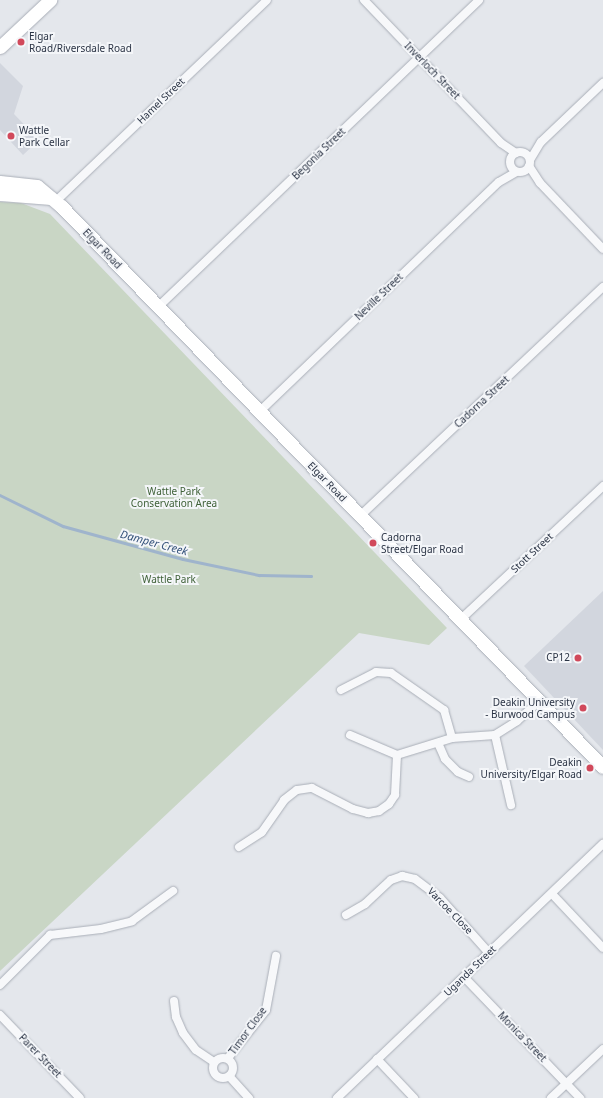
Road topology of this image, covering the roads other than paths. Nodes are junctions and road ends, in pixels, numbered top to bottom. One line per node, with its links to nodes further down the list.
1 (50, 0): 5 (main road)
2 (267, 0): 18 (street, Hamel Street)
3 (364, 0): 6 (street, Inverloch Street)
4 (479, 0): 6 (street, Begonia Street)
5 (0, 47)
6 (419, 58): 9 (street, Inverloch Street); 21 (street, Begonia Street)
7 (603, 83): 8 (street)
8 (541, 142): 10 (street); 12 (street)
9 (501, 143): 10 (street, Inverloch Street); 11 (street, Inverloch Street)
10 (519, 153): 11 (street, Neville Street); 12 (street, Inverloch Street)
11 (509, 162): 13 (street, Inverloch Street); 15 (street, Neville Street)
12 (530, 163): 13 (street, Neville Street); 16 (street)
13 (520, 172): 15 (street, Neville Street); 16 (street)
14 (0, 182): 18 (main road, Elgar Road)
15 (499, 182): 22 (street, Neville Street)
16 (540, 183): 19 (street)
17 (0, 194): 18 (main road)
18 (53, 200): 21 (main road, Elgar Road)
19 (603, 249)
20 (603, 287): 24 (street, Cadorna Street)
21 (158, 307): 22 (main road, Elgar Road)
22 (259, 412): 24 (main road, Elgar Road)
23 (603, 486): 25 (street, Stott Street)
24 (360, 516): 25 (main road, Elgar Road)
25 (460, 620): 27 (main road, Elgar Road)
26 (341, 690): 30 (street)
27 (539, 701): 29 (street); 33 (main road, Elgar Road)
28 (350, 734): 32 (street)
29 (495, 735): 30 (street); 36 (street)
30 (452, 738): 31 (street)
31 (438, 742): 32 (street); 35 (street)
32 (397, 755): 38 (street)
33 (598, 759): 34 (main road, Elgar Road)
34 (603, 767)
35 (469, 777)
36 (512, 805)
37 (603, 844): 40 (street, Uganda Street)
38 (239, 847)
39 (173, 891): 46 (street)
40 (552, 894): 42 (street); 43 (street, Uganda Street)
41 (346, 915): 43 (street, Varcoe Close)
42 (603, 948)
43 (489, 953): 45 (street, Uganda Street)
44 (276, 956): 50 (street, Timor Close)
45 (464, 977): 51 (street, Uganda Street); 54 (street, Monica Street)
46 (0, 985)
47 (174, 1001): 52 (street)
48 (0, 1015): 55 (street, Parer Street)
49 (603, 1048): 54 (street)
50 (228, 1058): 52 (street); 53 (street)
51 (377, 1059): 57 (street, Uganda Street); 58 (street)
52 (214, 1062): 53 (street)
53 (229, 1076): 56 (street)
54 (566, 1084): 59 (street); 60 (street, Monica Street)
55 (80, 1098)
56 (250, 1098)
57 (337, 1098)
58 (414, 1098)
59 (551, 1098)
60 (580, 1098)

